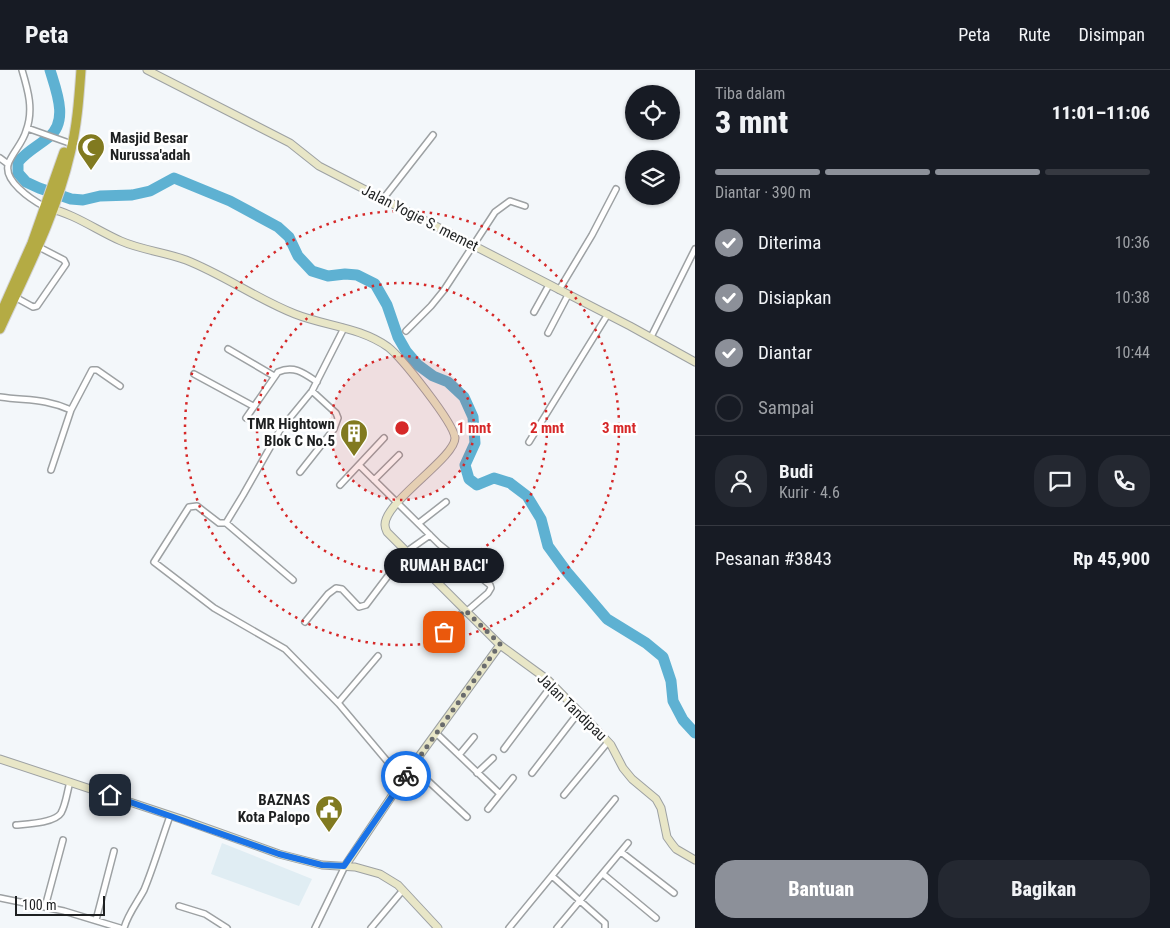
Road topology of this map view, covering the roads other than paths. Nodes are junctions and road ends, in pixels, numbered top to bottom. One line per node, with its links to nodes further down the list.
1 (22, 70): 5 (street)
2 (76, 70): 7 (highway)
3 (81, 70): 7 (highway)
4 (147, 70): 11 (street, Jalan Yogie S. memet)
5 (27, 128): 7 (street); 9 (street)
6 (433, 135): 11 (street)
7 (70, 143): 12 (highway)
8 (0, 158): 9 (street)
9 (8, 164): 12 (street)
10 (616, 190): 18 (street)
11 (382, 199): 14 (street, Jalan Yogie S. memet)
12 (50, 204): 15 (highway); 24 (street)
13 (525, 206): 14 (street)
14 (474, 245): 17 (street, Jalan Yogie S. memet); 26 (street)
15 (35, 246): 20 (highway); 20 (street); 23 (highway)
16 (695, 249): 28 (street)
17 (549, 285): 18 (street, Jalan Yogie S. memet); 21 (street)
18 (559, 290): 19 (street, Jalan Yogie S. memet)
19 (568, 295): 22 (street, Jalan Yogie S. memet); 27 (street)
20 (15, 297): 25 (highway)
21 (534, 312)
22 (608, 314): 28 (street, Jalan Yogie S. memet); 41 (street)
23 (0, 315)
24 (344, 328): 33 (street); 49 (street)
25 (0, 329)
26 (406, 331)
27 (548, 333)
28 (651, 337): 30 (street, Jalan Yogie S. memet)
29 (228, 349): 32 (street)
30 (695, 362)
31 (194, 374): 37 (street)
32 (274, 376): 33 (street); 37 (street)
33 (317, 382): 35 (street)
34 (120, 386): 38 (street)
35 (312, 391): 45 (street); 50 (street)
36 (0, 398): 38 (street)
37 (253, 406): 39 (street)
38 (71, 410): 44 (street)
39 (246, 418)
40 (384, 438): 43 (street)
41 (529, 442)
42 (399, 455): 46 (street)
43 (359, 465): 46 (street); 47 (street)
44 (51, 470)
45 (300, 472)
46 (374, 480): 49 (street)
47 (340, 486)
48 (446, 502): 51 (street)
49 (398, 503): 51 (street); 53 (street, Jalan Tandipau)
50 (226, 522): 54 (street); 61 (street)
51 (419, 523): 52 (street)
52 (430, 535): 53 (street); 55 (street)
53 (406, 552): 55 (street, Jalan Tandipau); 56 (street)
54 (293, 580)
55 (466, 611): 57 (street); 58 (street, Jalan Tandipau)
56 (305, 622)
57 (444, 632)
58 (500, 644): 60 (street, Jalan Tandipau); 63 (street)
59 (378, 656): 61 (street)
60 (552, 685): 62 (street, Jalan Tandipau); 66 (street)
61 (338, 703): 74 (street)
62 (579, 712): 65 (street, Jalan Tandipau); 72 (street)
63 (436, 732): 67 (street); 70 (street)
64 (474, 737): 67 (street)
65 (608, 742): 77 (street); 87 (street, Jalan Tandipau)
66 (504, 749)
67 (459, 755): 71 (street)
68 (493, 758): 71 (street)
69 (0, 759): 75 (street)
70 (412, 766): 74 (street); 81 (street)
71 (477, 773): 76 (street)
72 (532, 773)
73 (513, 778): 76 (street)
74 (403, 780): 88 (street)
75 (70, 782): 80 (street); 82 (street)
76 (500, 794): 79 (street)
77 (564, 795)
78 (615, 799): 90 (street)
79 (488, 809)
80 (170, 816): 88 (street); 101 (street)
81 (467, 816)
82 (16, 825)
83 (63, 840): 95 (street)
84 (628, 843): 86 (street)
85 (114, 851): 98 (street)
86 (621, 852): 89 (street); 92 (street)
87 (695, 860)
88 (344, 866): 91 (street); 103 (street)
89 (602, 874): 94 (street); 97 (street)
90 (552, 876): 94 (street); 106 (street)
91 (403, 890): 104 (street); 105 (street)
92 (674, 894)
93 (0, 898): 95 (street)
94 (580, 901): 107 (street); 108 (street)
95 (45, 906): 98 (street)
96 (179, 906): 102 (street)
97 (656, 918)
98 (96, 920): 99 (street)
99 (103, 922): 100 (street); 101 (street)
100 (100, 928)
101 (122, 928)
102 (228, 928)
103 (315, 928)
104 (371, 928)
105 (438, 928)
106 (509, 928)
107 (557, 928)
108 (605, 928)

